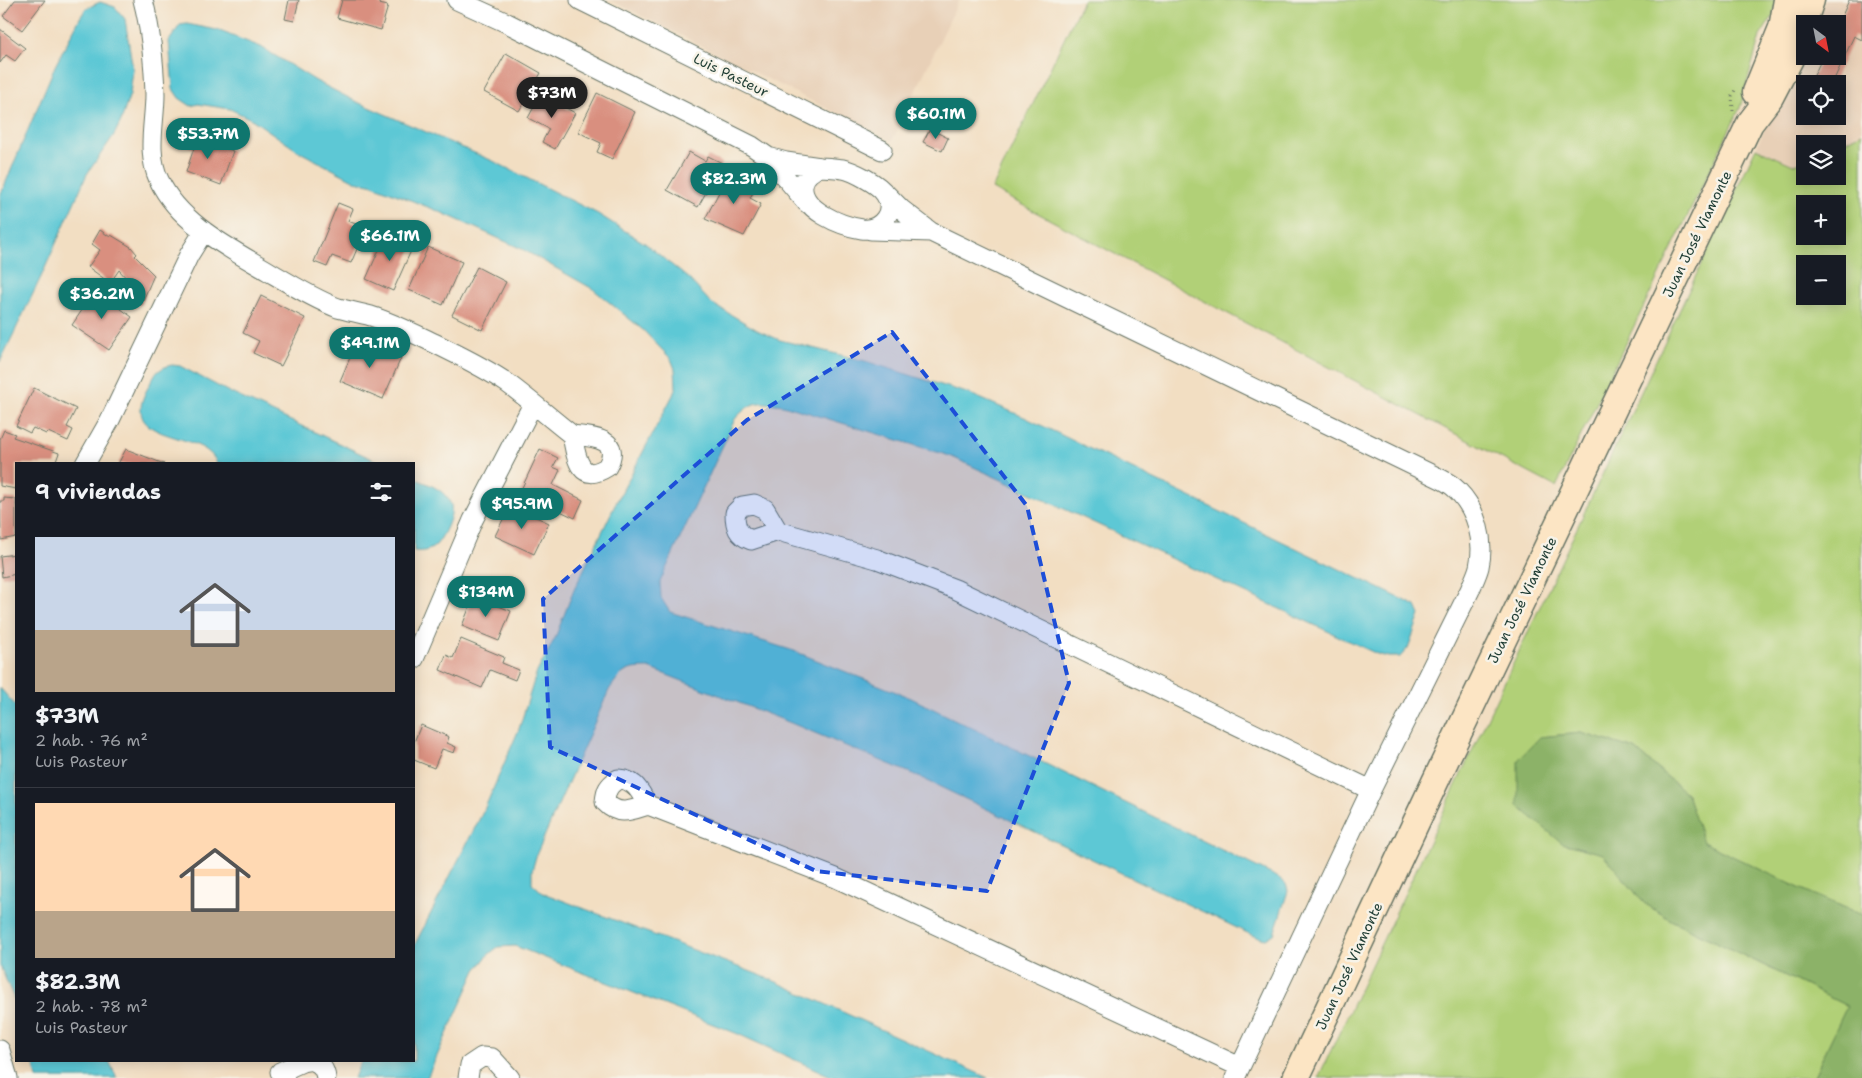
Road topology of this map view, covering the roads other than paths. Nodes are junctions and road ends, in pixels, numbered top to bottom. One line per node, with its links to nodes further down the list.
1 (143, 0): 13 (street)
2 (457, 0): 8 (street)
3 (580, 0): 7 (street, Luis Pasteur)
4 (1787, 0): 6 (street, Juan José Viamonte)
5 (1811, 0): 6 (street, Juan José Viamonte)
6 (1750, 123): 31 (street, Juan José Viamonte)
7 (882, 150)
8 (768, 157): 9 (street); 11 (street)
9 (820, 167): 10 (street); 11 (street)
10 (885, 193): 12 (street); 14 (street)
11 (807, 203): 12 (street)
12 (871, 230): 14 (street)
13 (204, 231): 15 (street); 17 (street)
14 (931, 232): 20 (street)
15 (534, 404): 16 (street); 19 (street)
16 (572, 435)
17 (86, 462)
18 (778, 531): 20 (street)
19 (415, 657)
20 (1371, 790): 26 (street)
21 (648, 805): 26 (street)
22 (0, 1050): 27 (street)
23 (305, 1062): 25 (street)
24 (316, 1062): 28 (street)
25 (277, 1070)
26 (1238, 1072)
27 (8, 1078)
28 (326, 1078)
29 (468, 1078): 30 (street)
30 (510, 1078)
31 (1296, 1078)

